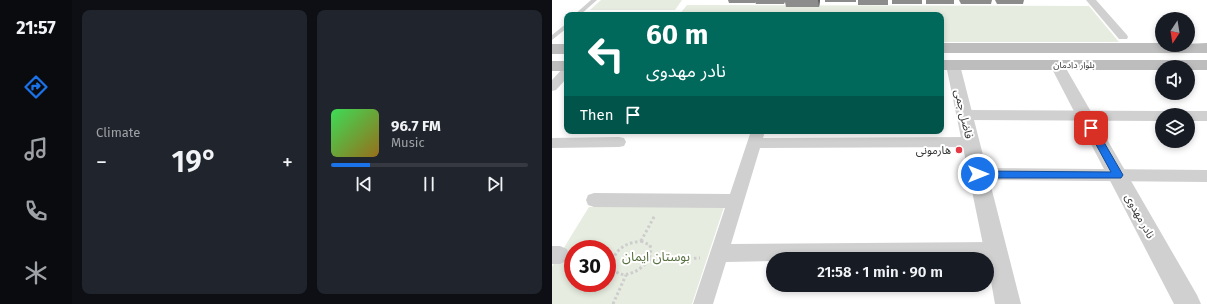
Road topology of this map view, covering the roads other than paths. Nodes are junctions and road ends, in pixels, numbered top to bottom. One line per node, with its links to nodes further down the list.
1 (594, 0): 3 (lane)
2 (1091, 0): 5 (street)
3 (581, 12)
4 (564, 27): 6 (lane)
5 (1123, 37)
6 (552, 38)
7 (944, 48): 8 (main road, بلوار دادمان)
8 (1207, 48)
9 (552, 49): 10 (main road)
10 (564, 49)
11 (947, 65): 12 (main road, بلوار دادمان); 18 (street, فاضل جمی)
12 (1057, 65): 13 (main road, بلوار دادمان); 19 (street, نادر مهدوی)
13 (1207, 65)
14 (552, 66): 15 (main road)
15 (564, 66)
16 (564, 74): 17 (street)
17 (552, 87)
18 (965, 115): 19 (street); 25 (street, فاضل جمی)
19 (1085, 116): 20 (street); 28 (street, نادر مهدوی)
20 (1155, 116)
21 (1195, 116): 22 (street)
22 (1207, 116)
23 (756, 137): 25 (street); 31 (street)
24 (619, 142): 26 (street)
25 (971, 142): 27 (street, فاضل جمی)
26 (552, 143)
27 (978, 174): 28 (street); 32 (street, فاضل جمی)
28 (1118, 175): 29 (street); 36 (street, نادر مهدوی)
29 (1207, 176)
30 (594, 200): 31 (street)
31 (736, 201): 33 (street)
32 (996, 252): 33 (street); 35 (street, فاضل جمی)
33 (713, 255): 34 (street)
34 (703, 304)
35 (1008, 304)
36 (1188, 304)

